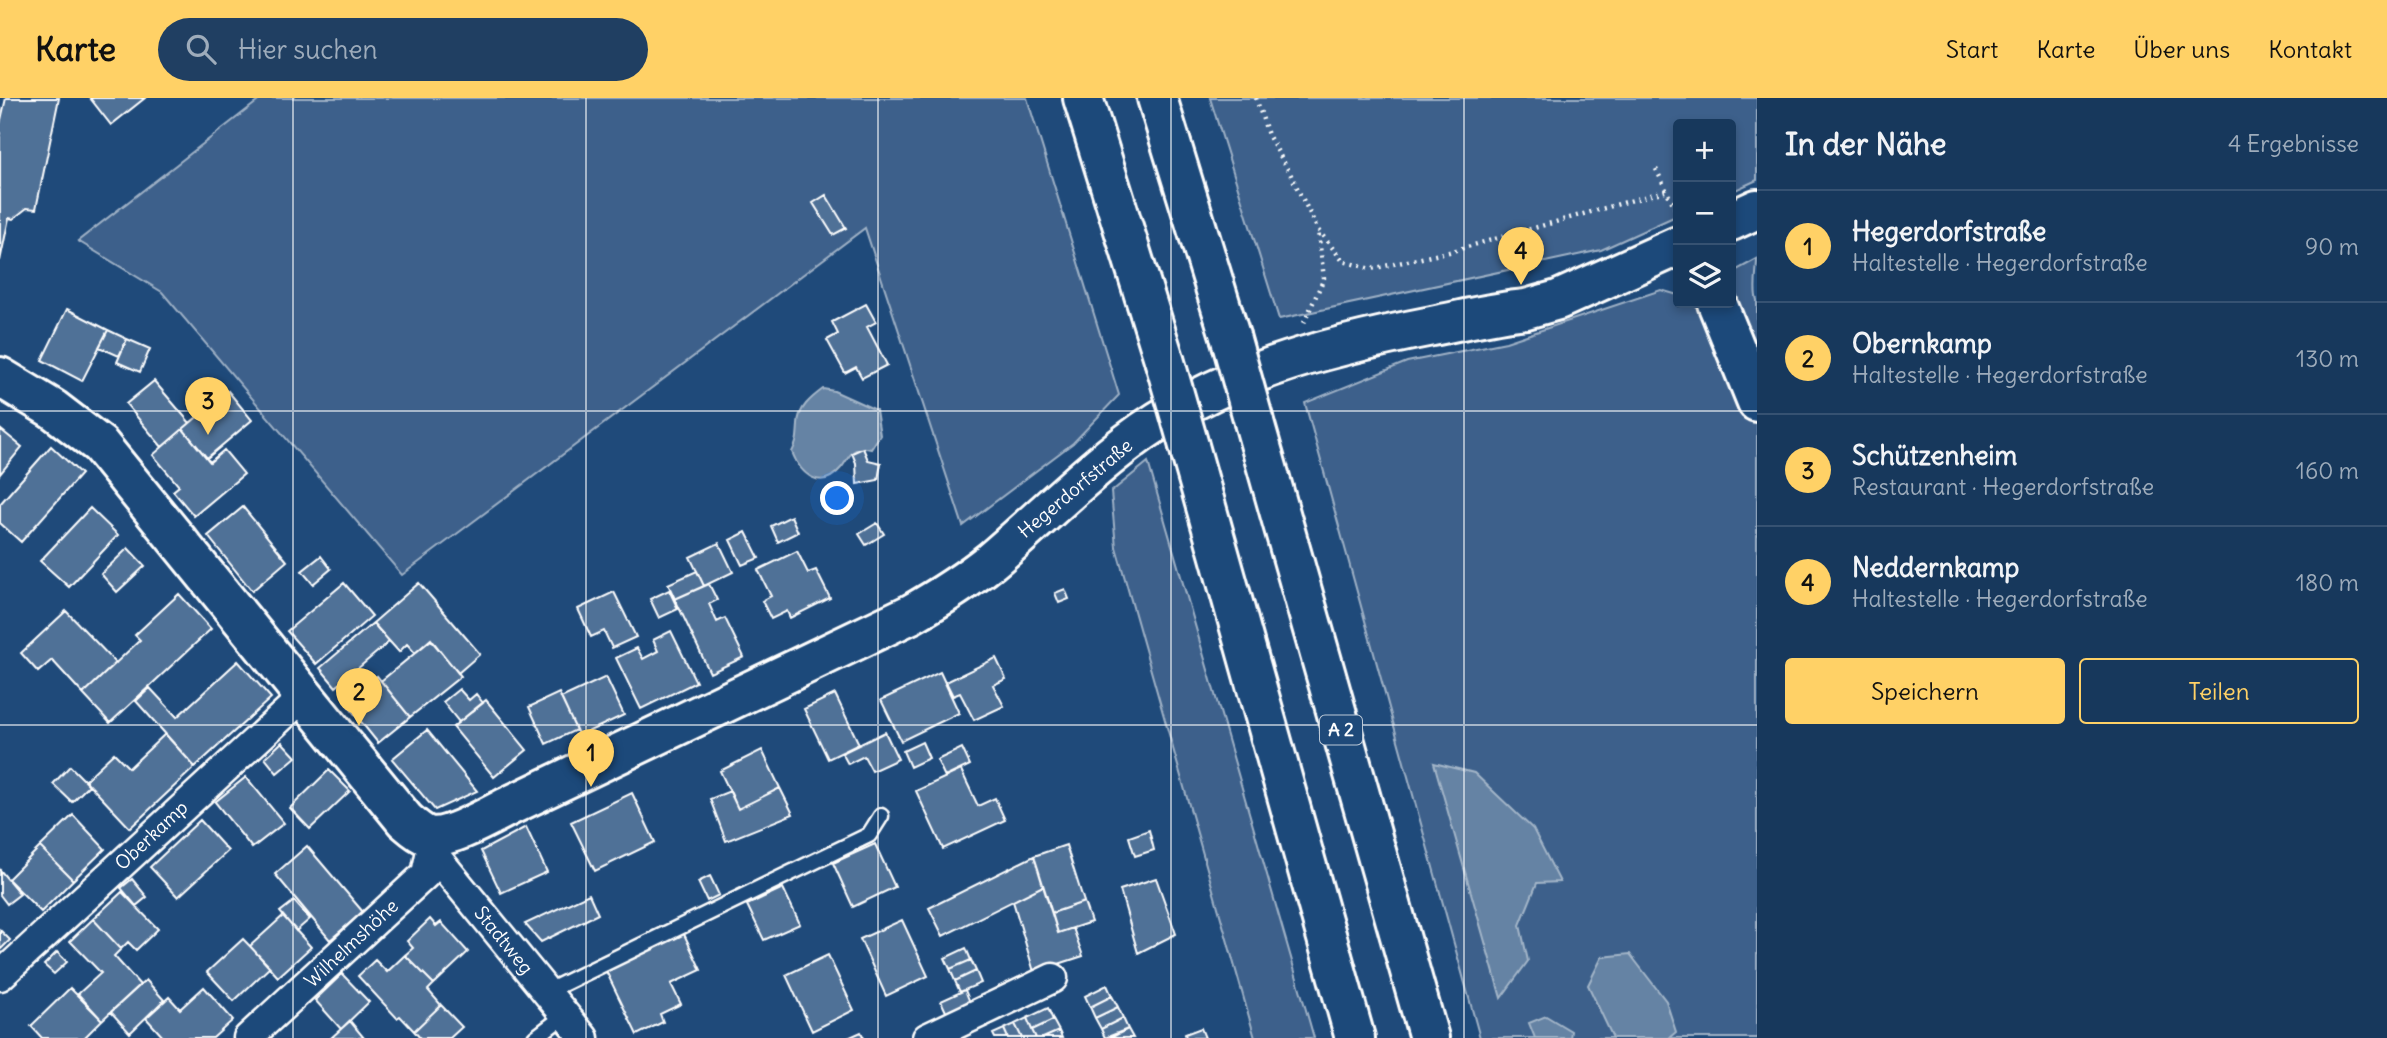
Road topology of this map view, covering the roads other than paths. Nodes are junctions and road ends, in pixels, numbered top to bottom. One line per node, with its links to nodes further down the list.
1 (1083, 98): 20 (main road, bridge)
2 (1157, 98): 21 (main road, A 2, bridge)
3 (1757, 209): 4 (main road)
4 (1736, 219)
5 (1673, 248): 11 (main road, Hegerdorfstraße)
6 (1719, 308): 8 (main road)
7 (0, 377): 9 (main road)
8 (1757, 402)
9 (304, 696): 11 (main road); 12 (street, Oberkamp)
10 (881, 816): 14 (lane)
11 (434, 837): 14 (street, Stadtweg); 16 (street, Wilhelmshöhe)
12 (0, 976)
13 (1052, 978): 19 (street)
14 (547, 992): 15 (street, Stadtweg)
15 (565, 1014): 17 (lane); 18 (street, Stadtweg)
16 (248, 1038)
17 (535, 1038)
18 (584, 1038)
19 (927, 1038)
20 (1355, 1038)
21 (1429, 1038)

